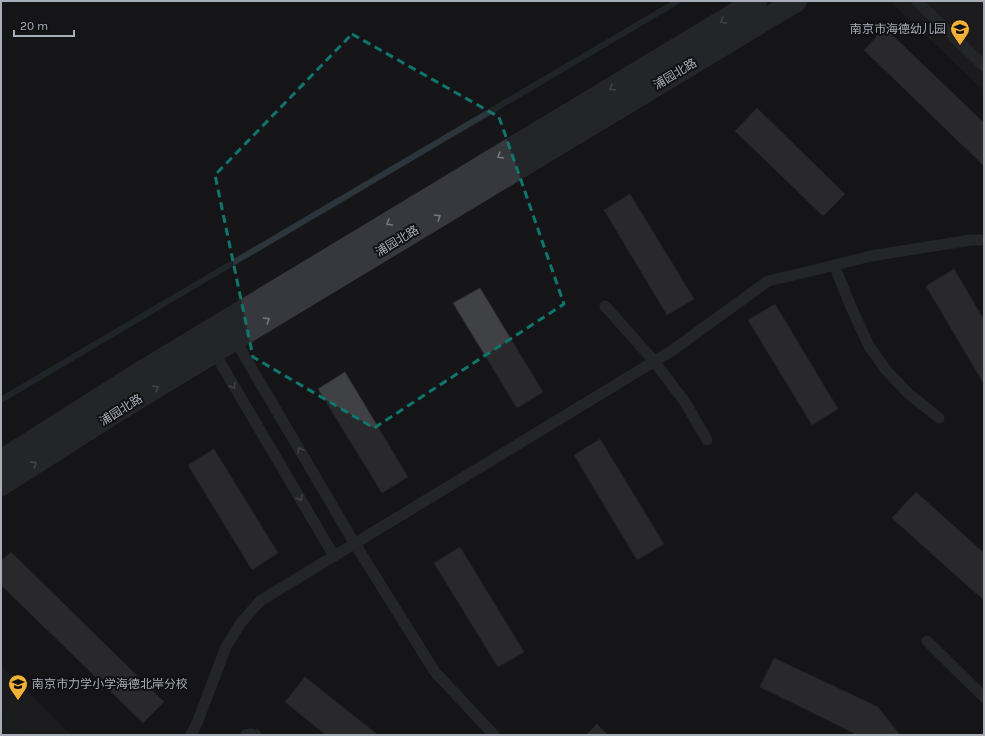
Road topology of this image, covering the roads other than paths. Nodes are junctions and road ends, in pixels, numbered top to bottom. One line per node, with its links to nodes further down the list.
1 (756, 1): 13 (street, 浦园北路, one-way to 13)
2 (796, 1): 8 (street, 浦园北路, one-way to 2)
3 (918, 1): 4 (lane)
4 (984, 66)
5 (984, 240): 6 (lane)
6 (834, 265): 10 (lane); 11 (lane)
7 (605, 306): 10 (lane)
8 (235, 340): 9 (street, 浦园北路); 15 (lane, one-way to 8)
9 (214, 352): 14 (street, 浦园北路, one-way to 9); 16 (lane, one-way to 16)
10 (654, 362): 12 (lane); 15 (lane)
11 (939, 418)
12 (707, 440)
13 (1, 461)
14 (1, 485)
15 (355, 544): 16 (lane); 22 (lane)
16 (334, 556): 19 (lane)
17 (927, 641): 18 (lane)
18 (984, 696)
19 (191, 735)
20 (246, 735): 21 (lane)
21 (256, 735)
22 (494, 735)

